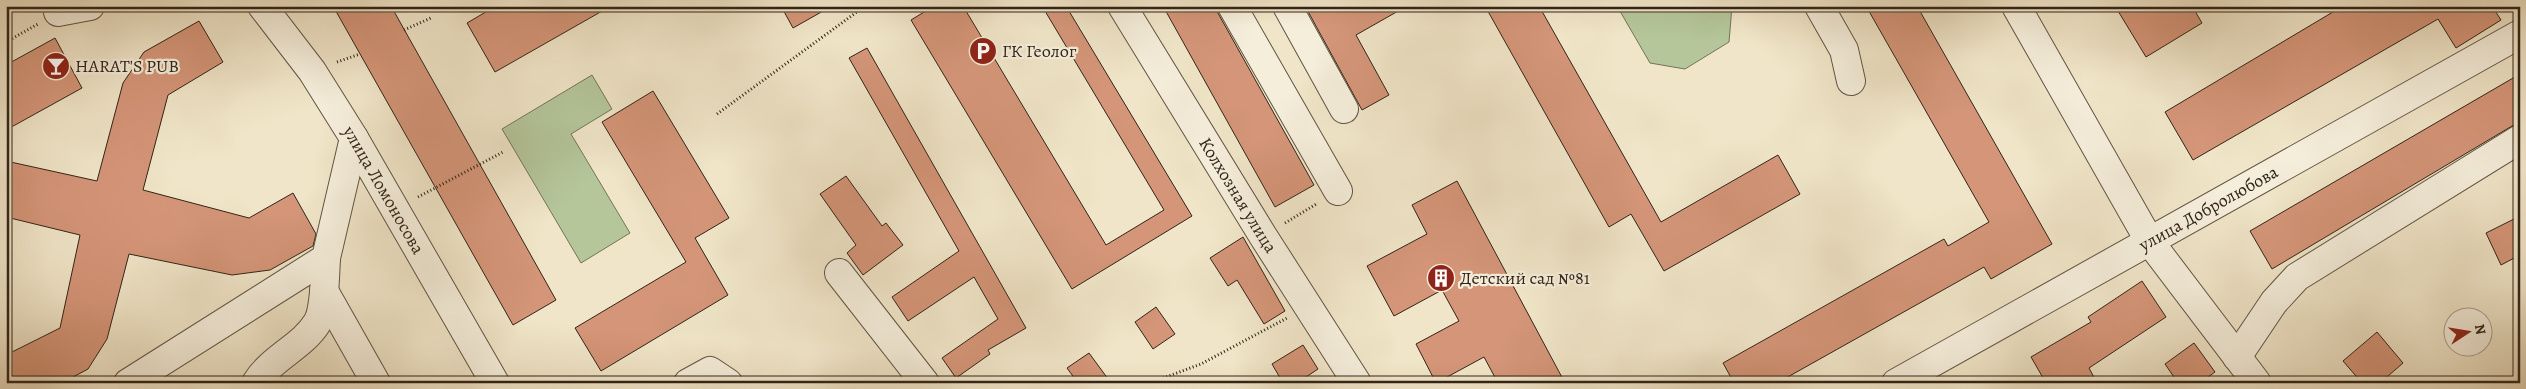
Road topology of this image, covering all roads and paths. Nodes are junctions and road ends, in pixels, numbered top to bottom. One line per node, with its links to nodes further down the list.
1 (90, 6): 9 (street)
2 (262, 6): 18 (street, улица Ломоносова)
3 (866, 6): 17 (path)
4 (1122, 6): 23 (street, Колхозная улица)
5 (1232, 6): 21 (street)
6 (1287, 6): 16 (street)
7 (1819, 6): 15 (street)
8 (2016, 6): 24 (street)
9 (58, 12)
10 (431, 18): 11 (path)
11 (404, 30)
12 (2520, 34): 24 (street, улица Добролюбова)
13 (19, 35): 14 (path)
14 (6, 42)
15 (1851, 81)
16 (1344, 108)
17 (717, 114)
18 (354, 138): 22 (street, улица Ломоносова); 25 (street)
19 (2520, 140): 29 (street)
20 (503, 152): 22 (path)
21 (1338, 191): 23 (path)
22 (395, 209): 35 (street, улица Ломоносова)
23 (1263, 236): 28 (street, Колхозная улица)
24 (2150, 242): 29 (street); 31 (street, улица Добролюбова)
25 (326, 258): 27 (street); 30 (street)
26 (839, 273): 36 (street)
27 (324, 290): 33 (street); 34 (street)
28 (1309, 306): 37 (path); 38 (street, Колхозная улица)
29 (2237, 357): 39 (street)
30 (162, 373): 32 (street)
31 (1913, 379)
32 (128, 383)
33 (256, 383)
34 (376, 383)
35 (495, 383)
36 (926, 383)
37 (1150, 383)
38 (1357, 383)
39 (2257, 383)

